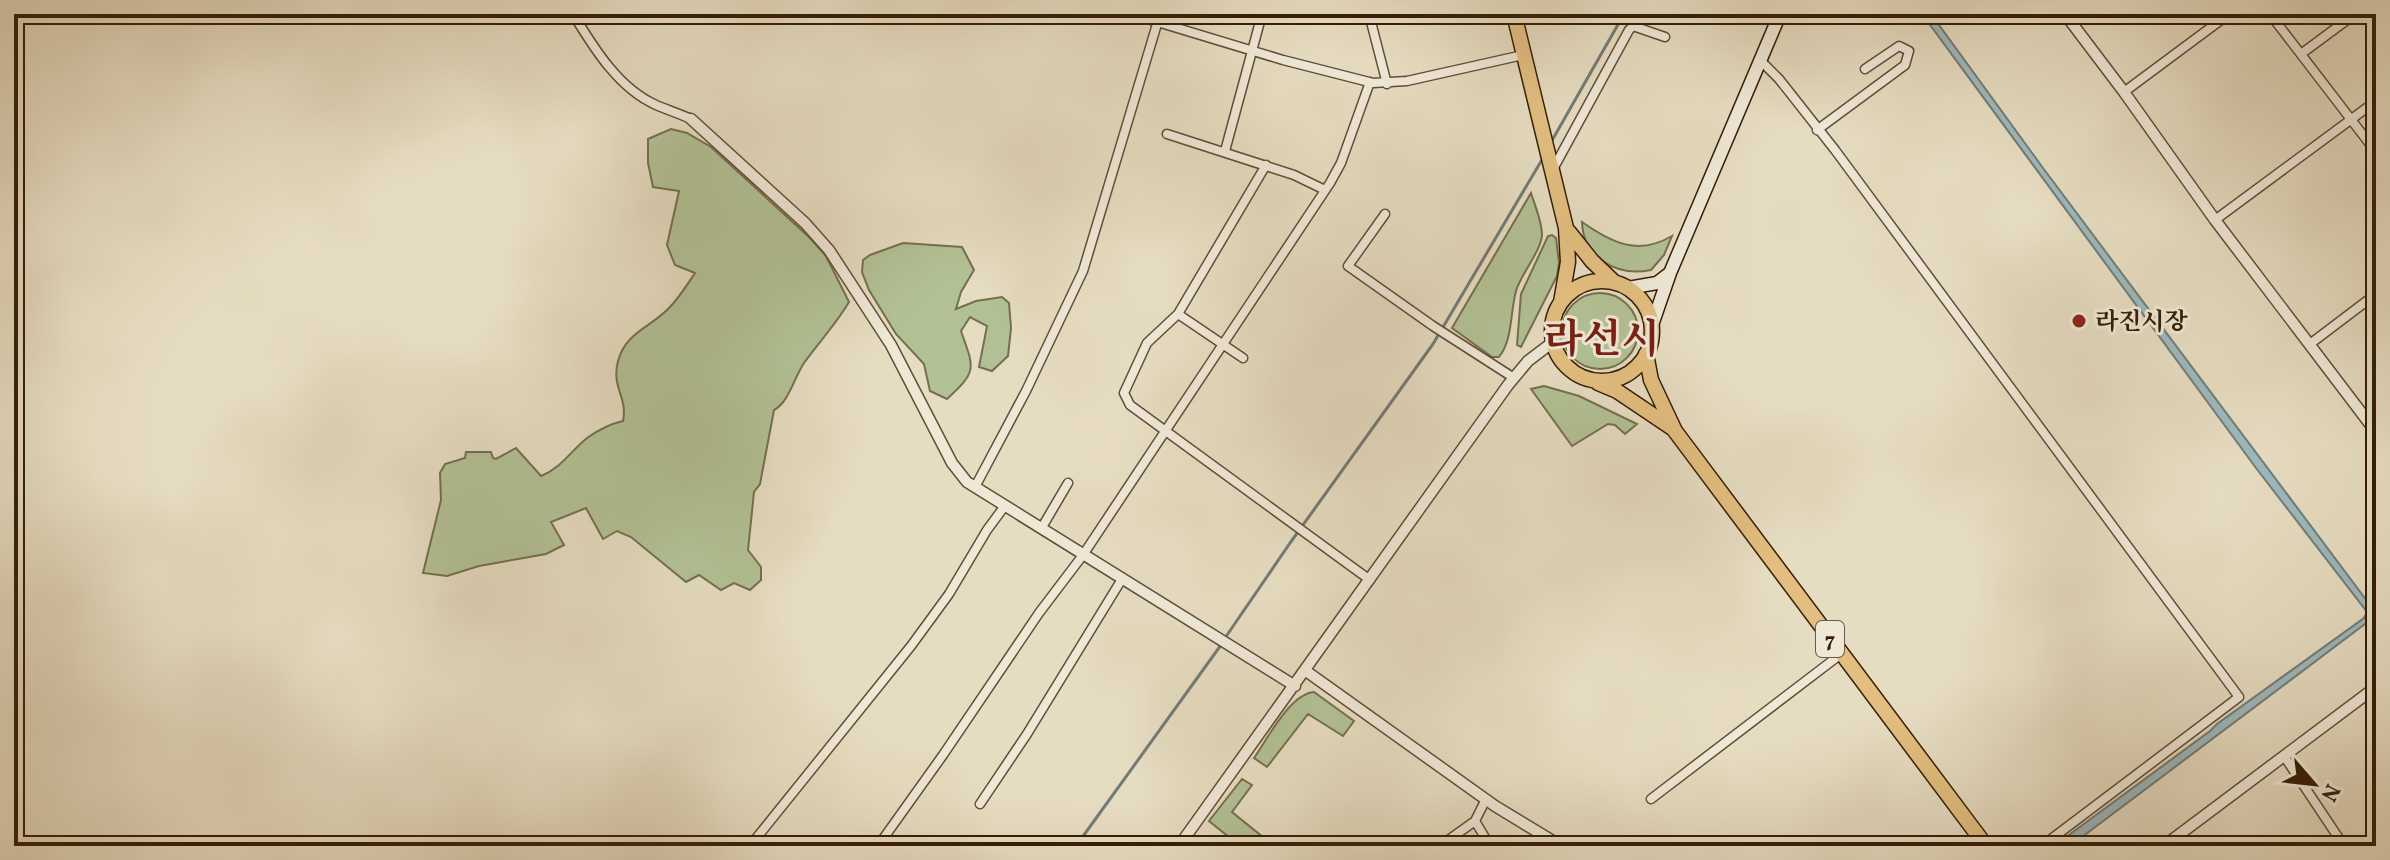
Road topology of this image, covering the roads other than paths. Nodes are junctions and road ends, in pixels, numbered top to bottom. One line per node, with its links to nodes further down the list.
1 (573, 14): 22 (street)
2 (1131, 14): 11 (street)
3 (1262, 14): 13 (street)
4 (1369, 14): 19 (street)
5 (1514, 14): 15 (highway)
6 (1780, 14): 16 (main road)
7 (2065, 14): 20 (street)
8 (2229, 14): 20 (street)
9 (2270, 14): 14 (street)
10 (2355, 14): 14 (street)
11 (1158, 19): 13 (street); 51 (street)
12 (1665, 37): 29 (street)
13 (1252, 51): 18 (street); 26 (street)
14 (2301, 54): 23 (street)
15 (1523, 55): 19 (street); 29 (highway)
16 (1760, 60): 24 (street); 34 (main road)
17 (1865, 69): 24 (street)
18 (1370, 82): 19 (street); 30 (street)
19 (1387, 84)
20 (2124, 92): 32 (street)
21 (2376, 101): 23 (street)
22 (691, 119): 51 (street)
23 (2351, 119): 27 (street); 32 (street)
24 (1817, 130): 73 (street)
25 (1167, 134): 26 (street)
26 (1225, 151): 28 (street)
27 (2376, 152)
28 (1266, 165): 30 (street); 38 (street)
29 (1550, 167): 33 (highway)
30 (1325, 190): 41 (street)
31 (1385, 214): 45 (street)
32 (2215, 220): 42 (street)
33 (1566, 228): 35 (highway); 37 (highway)
34 (1670, 273): 35 (main road); 39 (main road)
35 (1621, 285): 37 (highway); 39 (highway)
36 (2376, 294): 42 (street)
37 (1561, 302): 40 (highway)
38 (1178, 314): 41 (street); 47 (street)
39 (1652, 325): 43 (highway, 7)
40 (1553, 342): 45 (street); 46 (highway, 7)
41 (1222, 344): 44 (street); 47 (street)
42 (2310, 344): 49 (street)
43 (1646, 354): 46 (highway); 48 (highway, 7)
44 (1243, 358)
45 (1514, 378): 56 (street)
46 (1591, 380): 48 (highway, 7)
47 (1165, 430): 54 (street); 56 (street)
48 (1675, 431): 57 (highway, 7)
49 (2376, 432)
50 (1068, 483): 53 (street)
51 (975, 487): 52 (street)
52 (1004, 507): 53 (street); 66 (street)
53 (1041, 529): 54 (street)
54 (1083, 555): 55 (street); 67 (street)
55 (1122, 579): 59 (street); 64 (street)
56 (1370, 580): 58 (street)
57 (1841, 654): 63 (street); 72 (highway, 7)
58 (1306, 671): 59 (street); 62 (street)
59 (1295, 686): 68 (street)
60 (2376, 687): 61 (street)
61 (2284, 756): 74 (street); 75 (street)
62 (1486, 799): 65 (street); 71 (street)
63 (1651, 799)
64 (980, 804)
65 (1475, 821): 69 (street); 70 (street)
66 (750, 846)
67 (878, 846)
68 (1179, 846)
69 (1440, 846)
70 (1490, 846)
71 (1561, 846)
72 (1986, 846)
73 (2042, 846)
74 (2164, 846)
75 (2344, 846)

